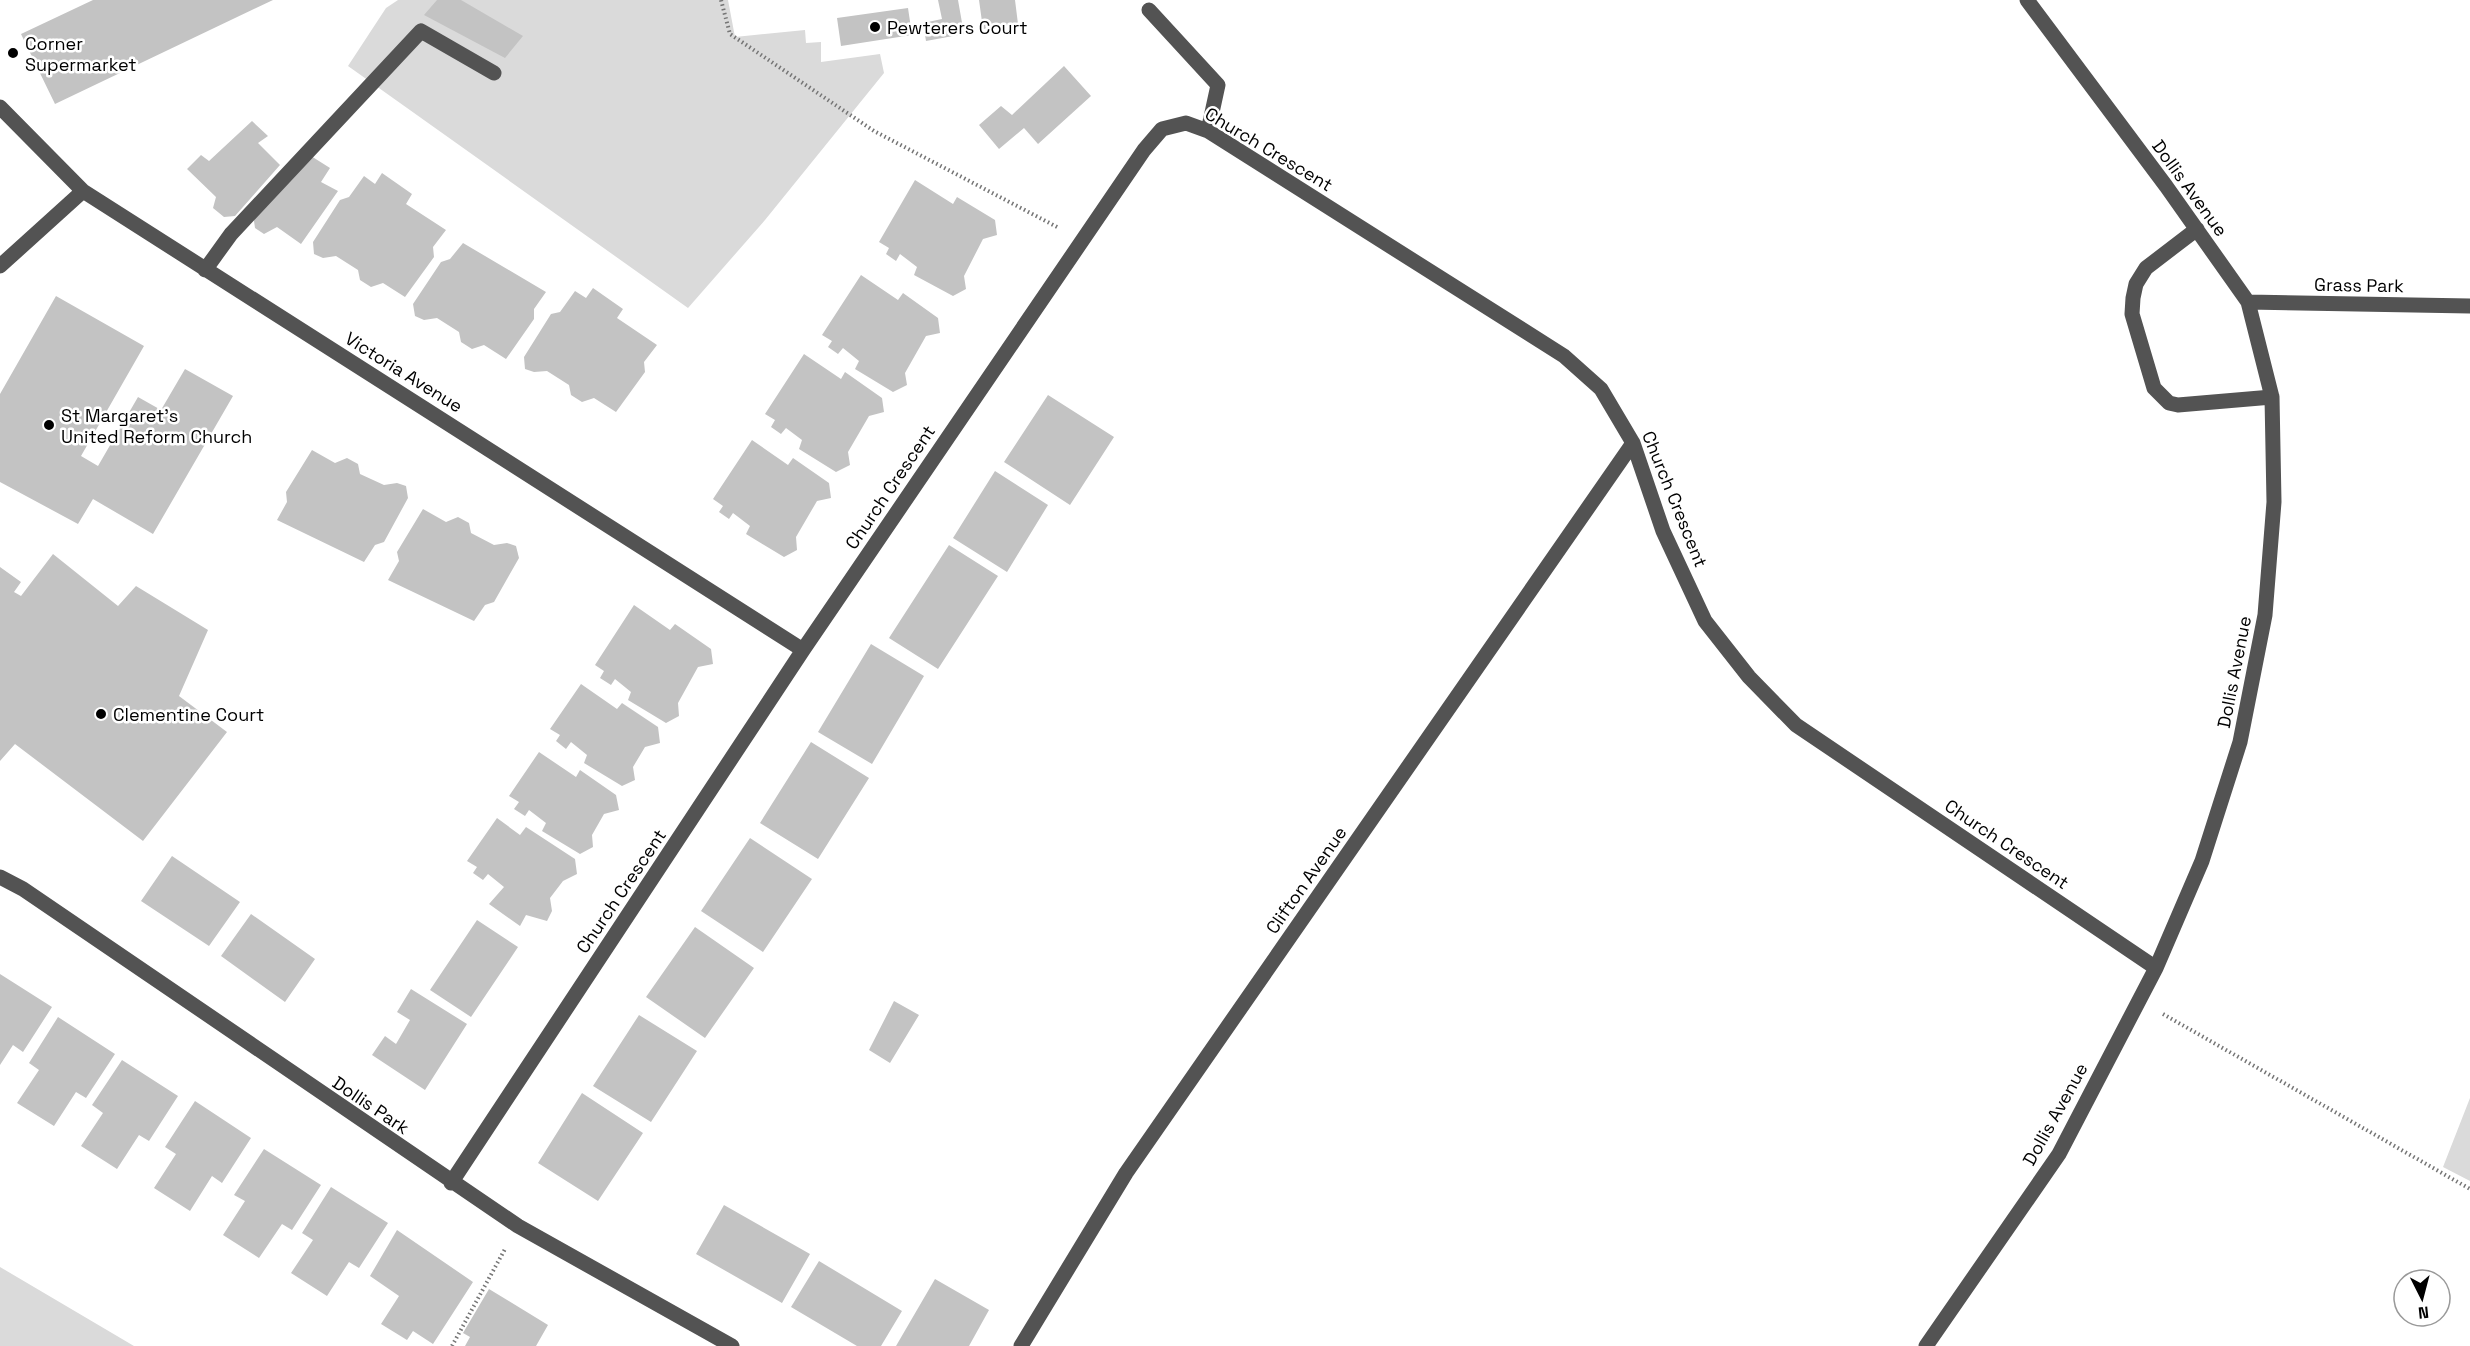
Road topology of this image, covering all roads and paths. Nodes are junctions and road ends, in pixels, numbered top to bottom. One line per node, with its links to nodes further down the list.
1 (721, 0): 9 (path)
2 (2027, 0): 8 (street, Dollis Avenue)
3 (1149, 10): 6 (street)
4 (494, 73): 11 (street)
5 (0, 107): 7 (street, Victoria Avenue)
6 (1208, 131): 9 (street, Church Crescent); 15 (street, Church Crescent)
7 (83, 191): 10 (street); 11 (street, Victoria Avenue)
8 (2197, 229): 12 (street, Dollis Avenue); 14 (street)
9 (1081, 239): 16 (street, Church Crescent)
10 (0, 266)
11 (206, 270): 16 (street, Victoria Avenue)
12 (2248, 302): 13 (street, Grass Park); 14 (street, Dollis Avenue)
13 (2470, 306)
14 (2272, 397): 18 (street, Dollis Avenue)
15 (1633, 443): 18 (street, Church Crescent); 25 (street, Clifton Avenue)
16 (803, 651): 20 (street, Church Crescent)
17 (0, 878): 20 (street, Dollis Park)
18 (2156, 968): 19 (street, Dollis Avenue)
19 (2139, 1000): 21 (path); 26 (street, Dollis Avenue)
20 (451, 1183): 22 (street, Dollis Park)
21 (2470, 1189)
22 (518, 1226): 23 (path); 24 (street, Dollis Park)
23 (452, 1346)
24 (732, 1346)
25 (1022, 1346)
26 (1926, 1346)

